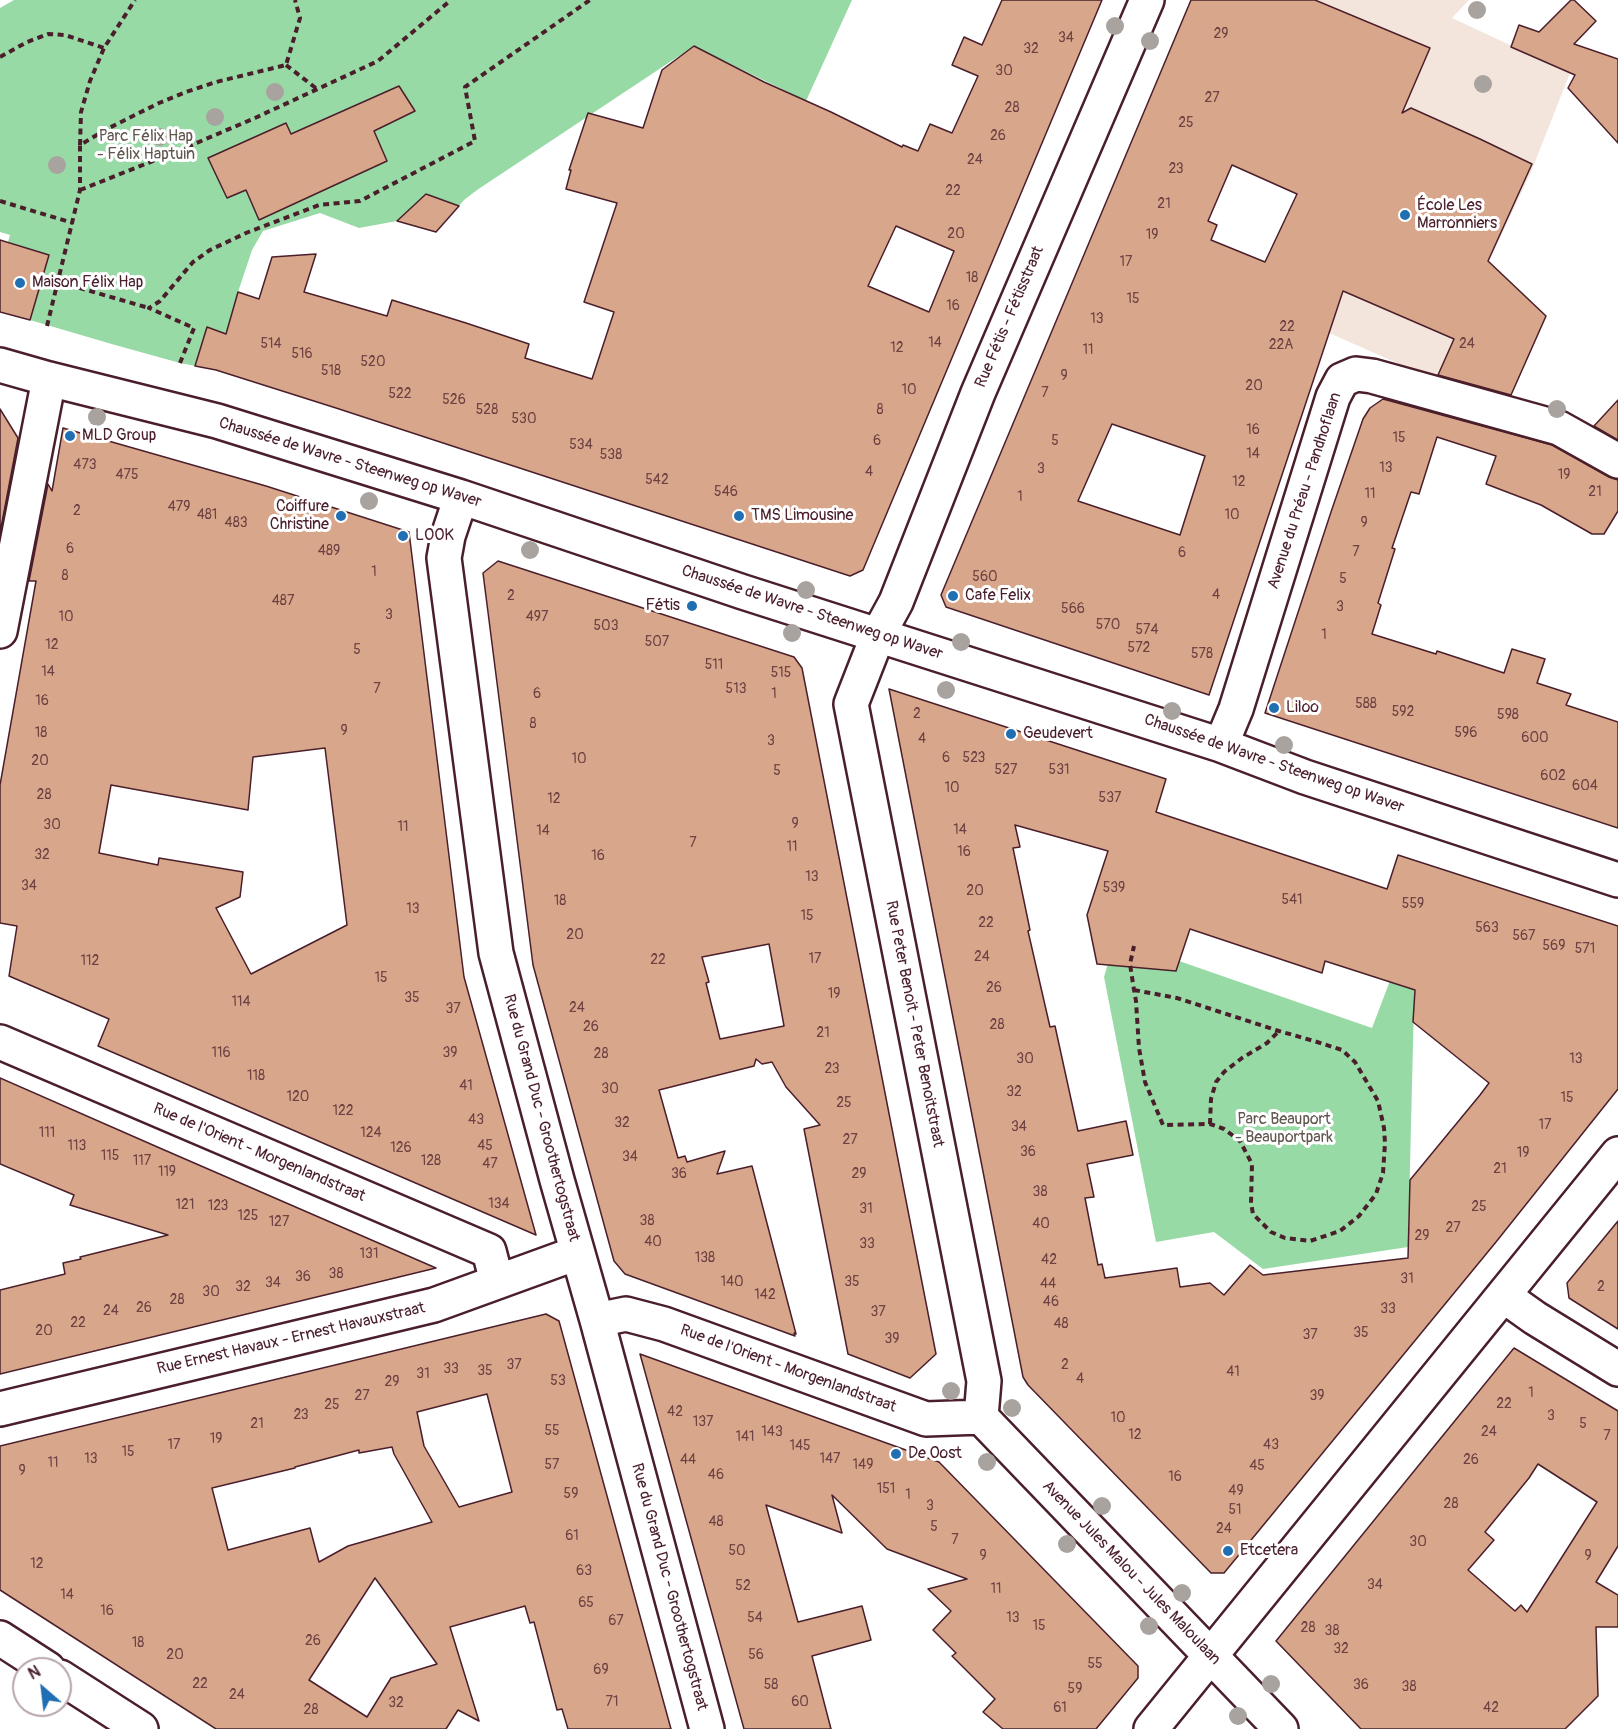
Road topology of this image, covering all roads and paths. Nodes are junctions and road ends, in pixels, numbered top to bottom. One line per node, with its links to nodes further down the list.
1 (135, 0): 6 (path)
2 (295, 0): 8 (path)
3 (451, 0): 9 (path)
4 (590, 0): 15 (path)
5 (1147, 0): 23 (street, Rue Fétis - Fétisstraat)
6 (104, 48): 7 (path); 10 (path)
7 (0, 57)
8 (286, 65): 9 (path); 10 (path)
9 (317, 89): 11 (path)
10 (80, 145): 11 (path)
11 (80, 190): 13 (path)
12 (0, 201): 13 (path)
13 (73, 223): 14 (path)
14 (59, 282): 15 (path); 16 (path)
15 (148, 308): 17 (path)
16 (47, 326)
17 (180, 363)
18 (0, 365): 19 (street, Chaussée de Wavre - Steenweg op Waver)
19 (49, 379): 21 (street, Chaussée de Wavre - Steenweg op Waver); 22 (street)
20 (1618, 461): 24 (street, Avenue du Préau - Pandhoflaan)
21 (461, 497): 23 (street, Chaussée de Wavre - Steenweg op Waver); 32 (street, Rue du Grand Duc - Groothertogstraat)
22 (0, 631)
23 (878, 635): 24 (street, Chaussée de Wavre - Steenweg op Waver); 38 (street, Rue Peter Benoit - Peter Benoitstraat)
24 (1221, 745): 25 (street, Chaussée de Wavre - Steenweg op Waver)
25 (1618, 880)
26 (1134, 946): 27 (path)
27 (1134, 990): 28 (path); 30 (path)
28 (1279, 1031): 30 (path); 30 (path)
29 (0, 1042): 33 (street, Rue de l'Orient - Morgenlandstraat)
30 (1210, 1124)
31 (1618, 1154): 34 (street)
32 (578, 1253): 33 (street, Rue Ernest Havaux - Ernest Havauxstraat); 35 (street, Rue du Grand Duc - Groothertogstraat)
33 (497, 1282): 37 (street, Rue Ernest Havaux - Ernest Havauxstraat)
34 (1504, 1296): 36 (street); 40 (street)
35 (597, 1320): 38 (street, Rue de l'Orient - Morgenlandstraat); 44 (street, Rue du Grand Duc - Groothertogstraat)
36 (1618, 1368)
37 (0, 1409)
38 (981, 1417): 40 (street, Avenue Jules Malou - Jules Maloulaan)
39 (0, 1638): 41 (street)
40 (1210, 1656): 45 (street); 46 (street, Avenue Jules Malou - Jules Maloulaan)
41 (29, 1657)
42 (72, 1685): 43 (street)
43 (141, 1729)
44 (707, 1729)
45 (1151, 1729)
46 (1281, 1729)

